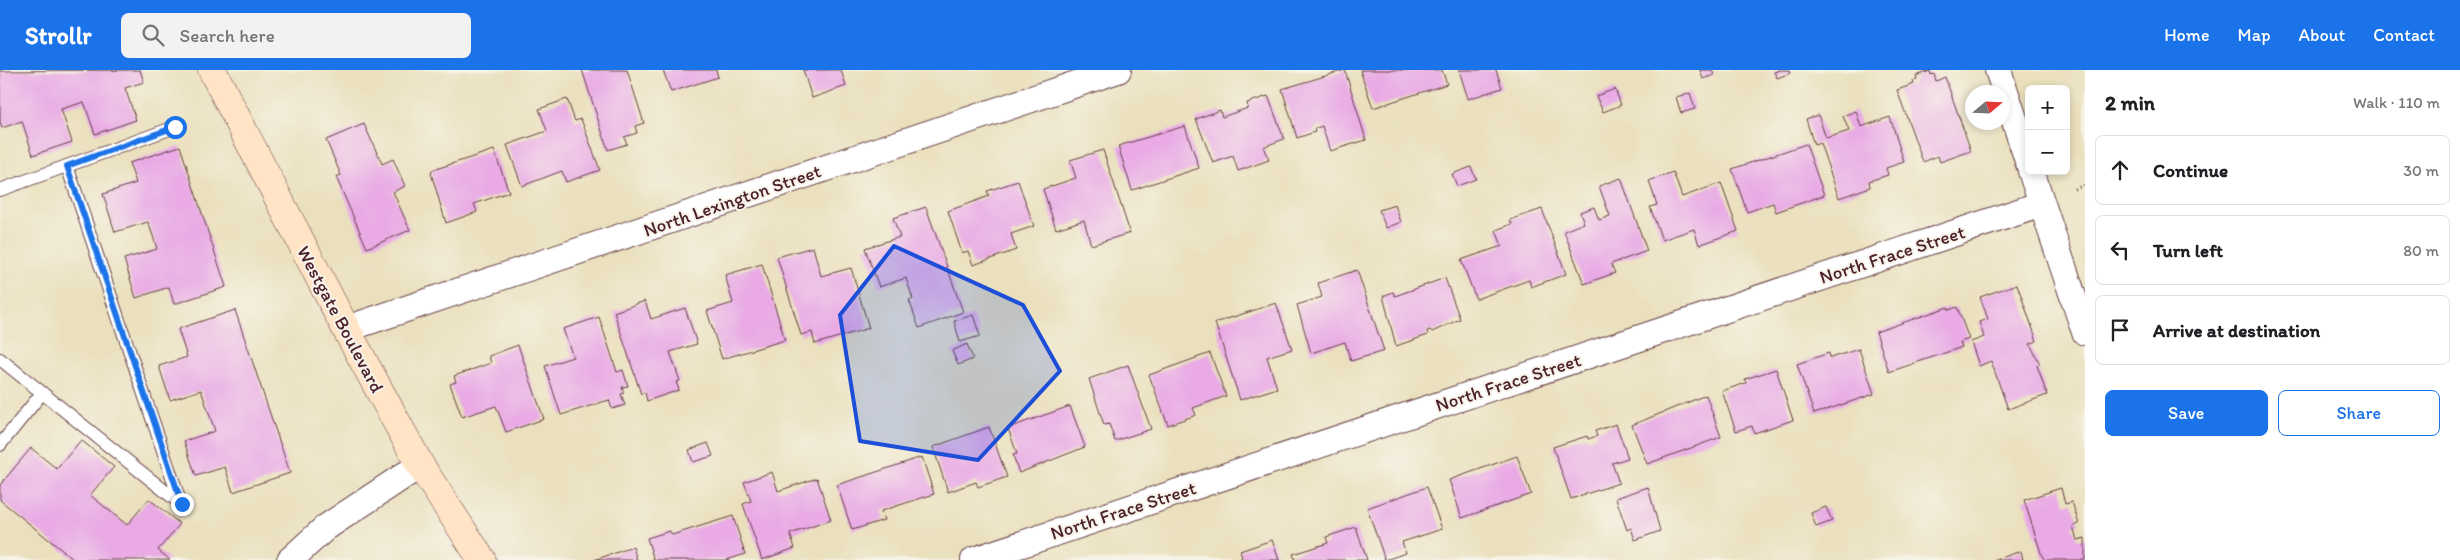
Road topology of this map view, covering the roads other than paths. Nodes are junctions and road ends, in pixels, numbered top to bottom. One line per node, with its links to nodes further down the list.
1 (212, 70): 10 (street, Westgate Boulevard)
2 (1118, 70): 10 (street, North Lexington Street)
3 (1998, 70): 5 (street)
4 (175, 127): 6 (lane)
5 (2025, 152)
6 (67, 166): 8 (lane); 13 (lane)
7 (2032, 175): 9 (street)
8 (0, 190)
9 (2042, 204): 11 (street); 18 (street, North Frace Street)
10 (346, 329): 15 (street, Westgate Boulevard)
11 (2085, 332)
12 (0, 360): 13 (lane)
13 (42, 393): 14 (lane)
14 (0, 445)
15 (420, 465): 16 (street); 17 (street, Westgate Boulevard)
16 (290, 560)
17 (482, 560)
18 (974, 560)

